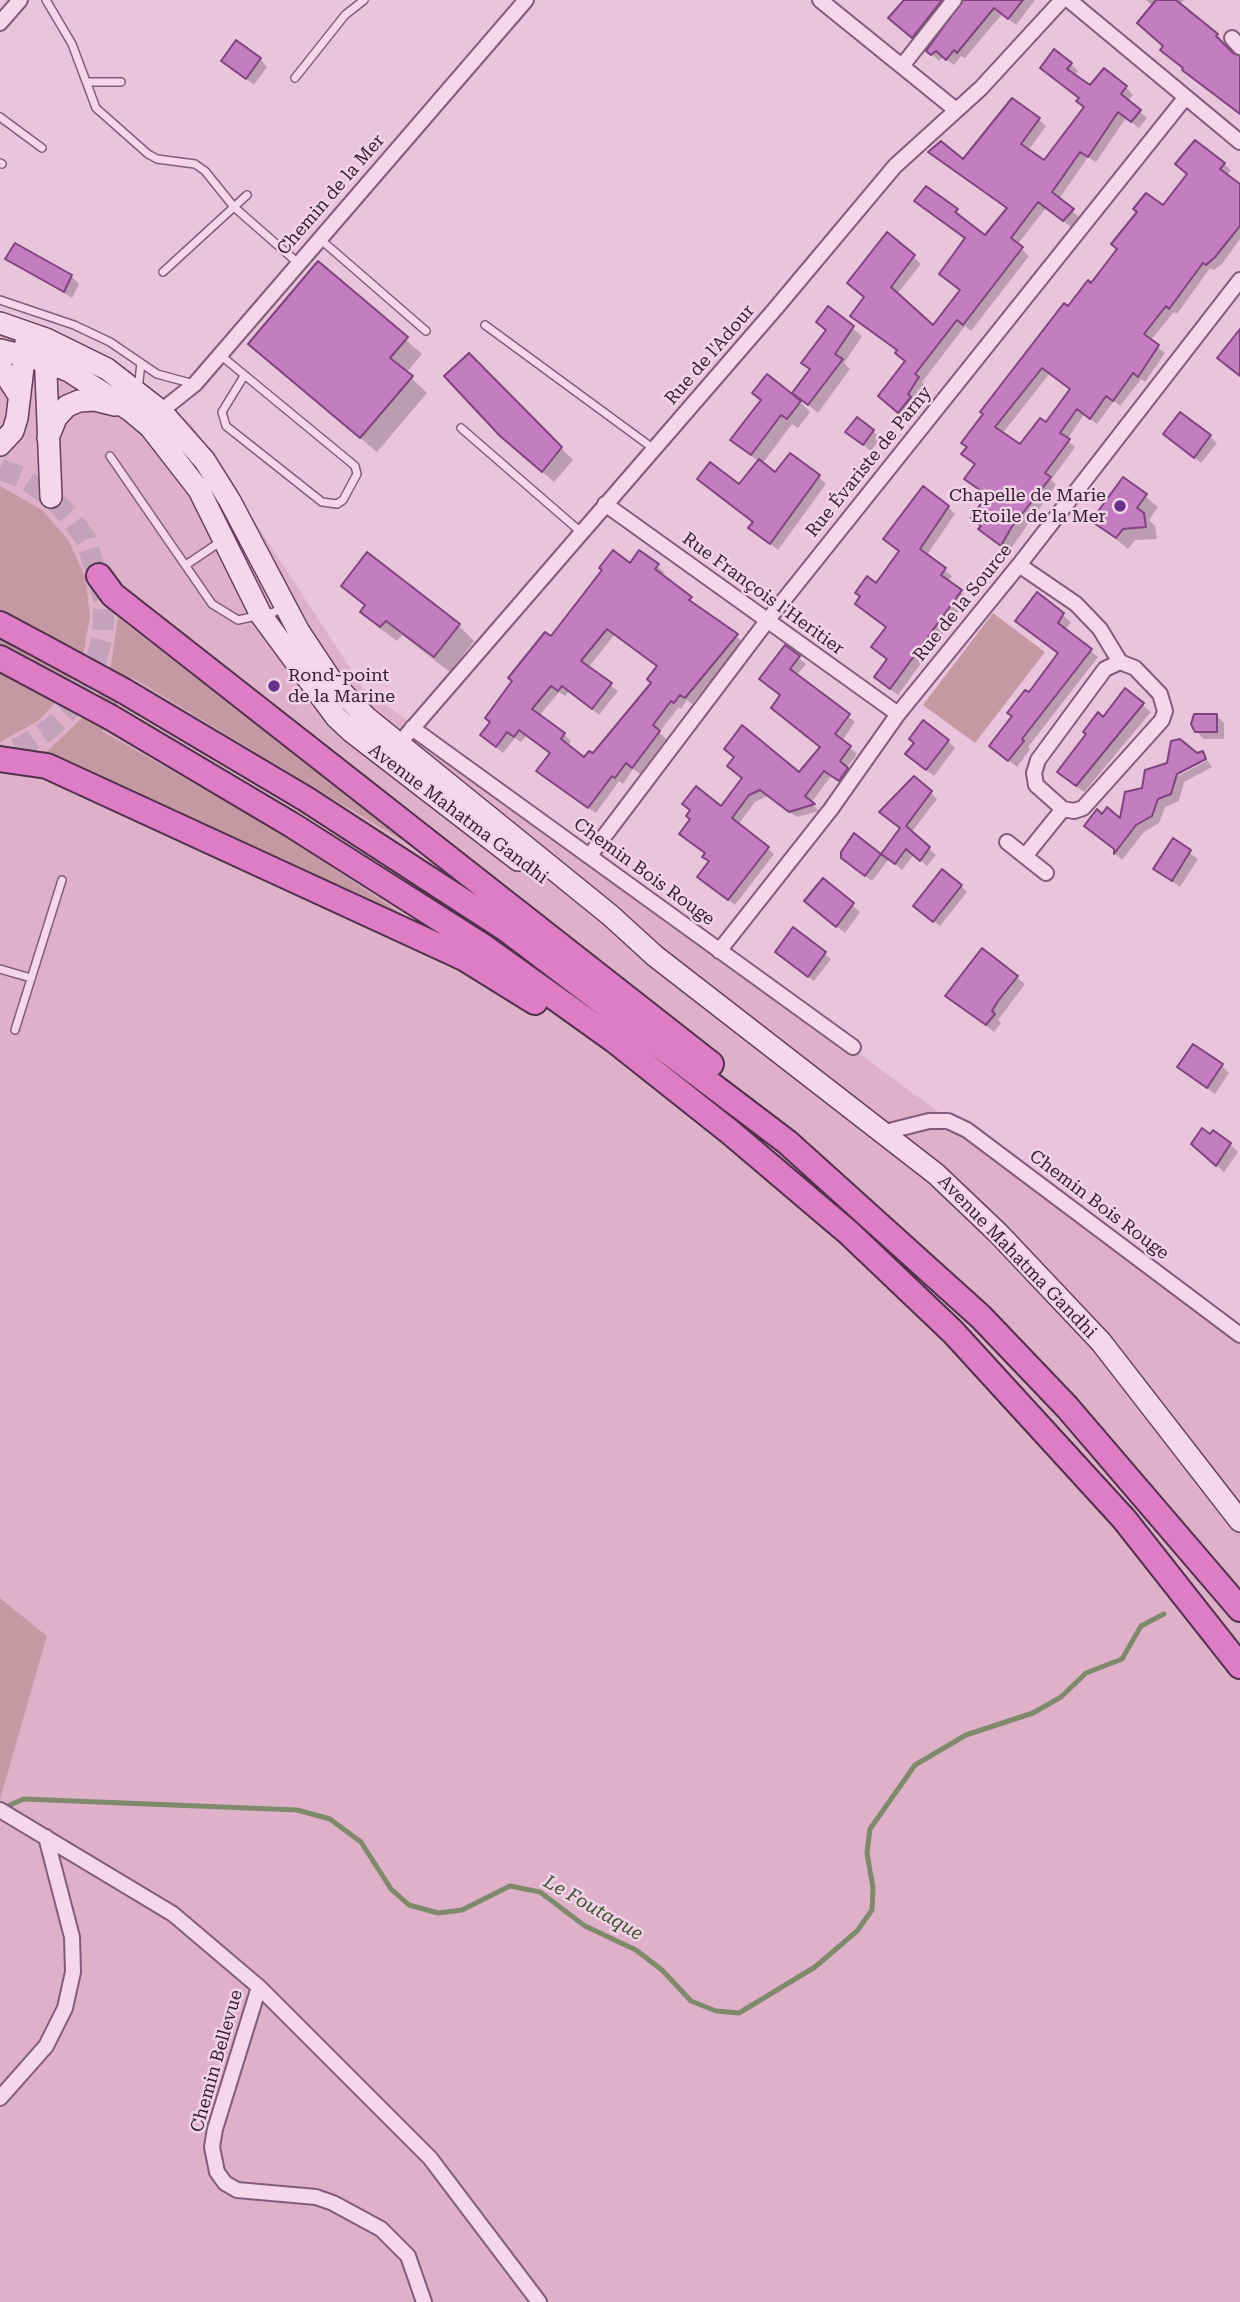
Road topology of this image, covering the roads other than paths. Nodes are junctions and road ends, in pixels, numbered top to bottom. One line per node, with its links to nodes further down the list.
1 (20, 0): 9 (street)
2 (46, 0): 12 (lane)
3 (363, 0): 11 (lane)
4 (526, 0): 21 (street, Chemin de la Mer)
5 (821, 0): 10 (street)
6 (954, 0): 10 (street)
7 (1062, 0): 15 (street, Rue de l'Adour)
8 (1069, 0): 14 (street)
9 (0, 23)
10 (902, 66): 15 (street)
11 (295, 78)
12 (88, 82): 13 (lane); 20 (lane)
13 (121, 82)
14 (1185, 98): 17 (street); 56 (street, Rue Évariste de Parny)
15 (956, 110): 46 (street, Rue de l'Adour)
16 (0, 117): 18 (lane)
17 (1240, 142)
18 (42, 148)
19 (247, 195): 20 (lane)
20 (234, 207): 22 (lane); 23 (lane)
21 (319, 238): 22 (street, Chemin de la Mer); 28 (lane)
22 (298, 263): 31 (street, Chemin de la Mer)
23 (163, 272)
24 (1240, 280): 53 (street, Rue de la Source)
25 (0, 300): 34 (lane)
26 (0, 323): 29 (main road, Avenue Mahatma Gandhi)
27 (485, 326): 46 (lane)
28 (426, 331)
29 (37, 335): 32 (main road); 33 (main road); 39 (main road, Avenue Mahatma Gandhi)
30 (0, 351): 32 (main road, Avenue Mahatma Gandhi)
31 (219, 354): 36 (lane); 37 (street, Chemin de la Mer)
32 (23, 356): 33 (main road, Avenue Mahatma Gandhi); 40 (main road)
33 (44, 361): 38 (main road, Avenue Mahatma Gandhi); 44 (main road)
34 (141, 363): 37 (lane); 39 (lane)
35 (0, 366): 40 (main road)
36 (244, 376): 36 (lane)
37 (195, 384): 42 (street, Chemin de la Mer)
38 (99, 390): 41 (main road, Avenue Mahatma Gandhi); 42 (main road)
39 (138, 390): 42 (main road, Avenue Mahatma Gandhi)
40 (18, 394): 45 (main road)
41 (131, 411): 44 (main road); 51 (main road, Avenue Mahatma Gandhi)
42 (161, 411): 55 (main road, Avenue Mahatma Gandhi)
43 (461, 428): 50 (lane)
44 (47, 440): 48 (main road)
45 (0, 445)
46 (654, 449): 49 (street, Rue de l'Adour)
47 (110, 456): 52 (lane)
48 (51, 497)
49 (605, 504): 50 (street, Rue de l'Adour); 56 (street, Rue François l'Heritier)
50 (582, 533): 62 (street, Rue de l'Adour)
51 (225, 539): 52 (lane); 55 (main road, Avenue Mahatma Gandhi)
52 (186, 565): 55 (lane)
53 (1019, 565): 60 (street); 61 (street, Rue de la Source)
54 (99, 576): 78 (highway)
55 (273, 610): 58 (main road, Avenue Mahatma Gandhi); 63 (main road, Avenue Mahatma Gandhi)
56 (767, 621): 61 (street, Rue François l'Heritier); 67 (street, Rue Évariste de Parny)
57 (0, 624): 78 (highway, bridge)
58 (284, 647): 63 (main road, Avenue Mahatma Gandhi); 72 (main road, Avenue Mahatma Gandhi)
59 (0, 658): 79 (highway, bridge)
60 (1120, 662): 65 (street); 65 (street)
61 (898, 714): 71 (street, Rue de la Source)
62 (412, 728): 63 (street, Rue de l'Adour); 67 (street, Chemin Bois Rouge)
63 (398, 745): 72 (main road, Avenue Mahatma Gandhi)
64 (0, 759): 79 (highway)
65 (1063, 809): 68 (street)
66 (1007, 842): 68 (street)
67 (590, 855): 71 (street, Chemin Bois Rouge)
68 (1024, 856): 69 (street)
69 (1046, 873)
70 (62, 880): 74 (lane)
71 (719, 951): 76 (street, Chemin Bois Rouge)
72 (654, 956): 77 (main road, Avenue Mahatma Gandhi)
73 (0, 969): 74 (lane)
74 (31, 978): 75 (lane)
75 (15, 1030)
76 (853, 1047)
77 (885, 1132): 80 (street, Chemin Bois Rouge); 81 (main road, Avenue Mahatma Gandhi)
78 (787, 1142): 82 (highway)
79 (953, 1332): 83 (highway)
80 (1240, 1335)
81 (1240, 1521)
82 (1240, 1609)
83 (1240, 1666)
84 (6, 1813): 85 (street)
85 (46, 1837): 86 (street); 87 (street)
86 (259, 1987): 88 (street, Chemin Bellevue); 89 (street)
87 (0, 2098)
88 (424, 2302)
89 (539, 2302)

